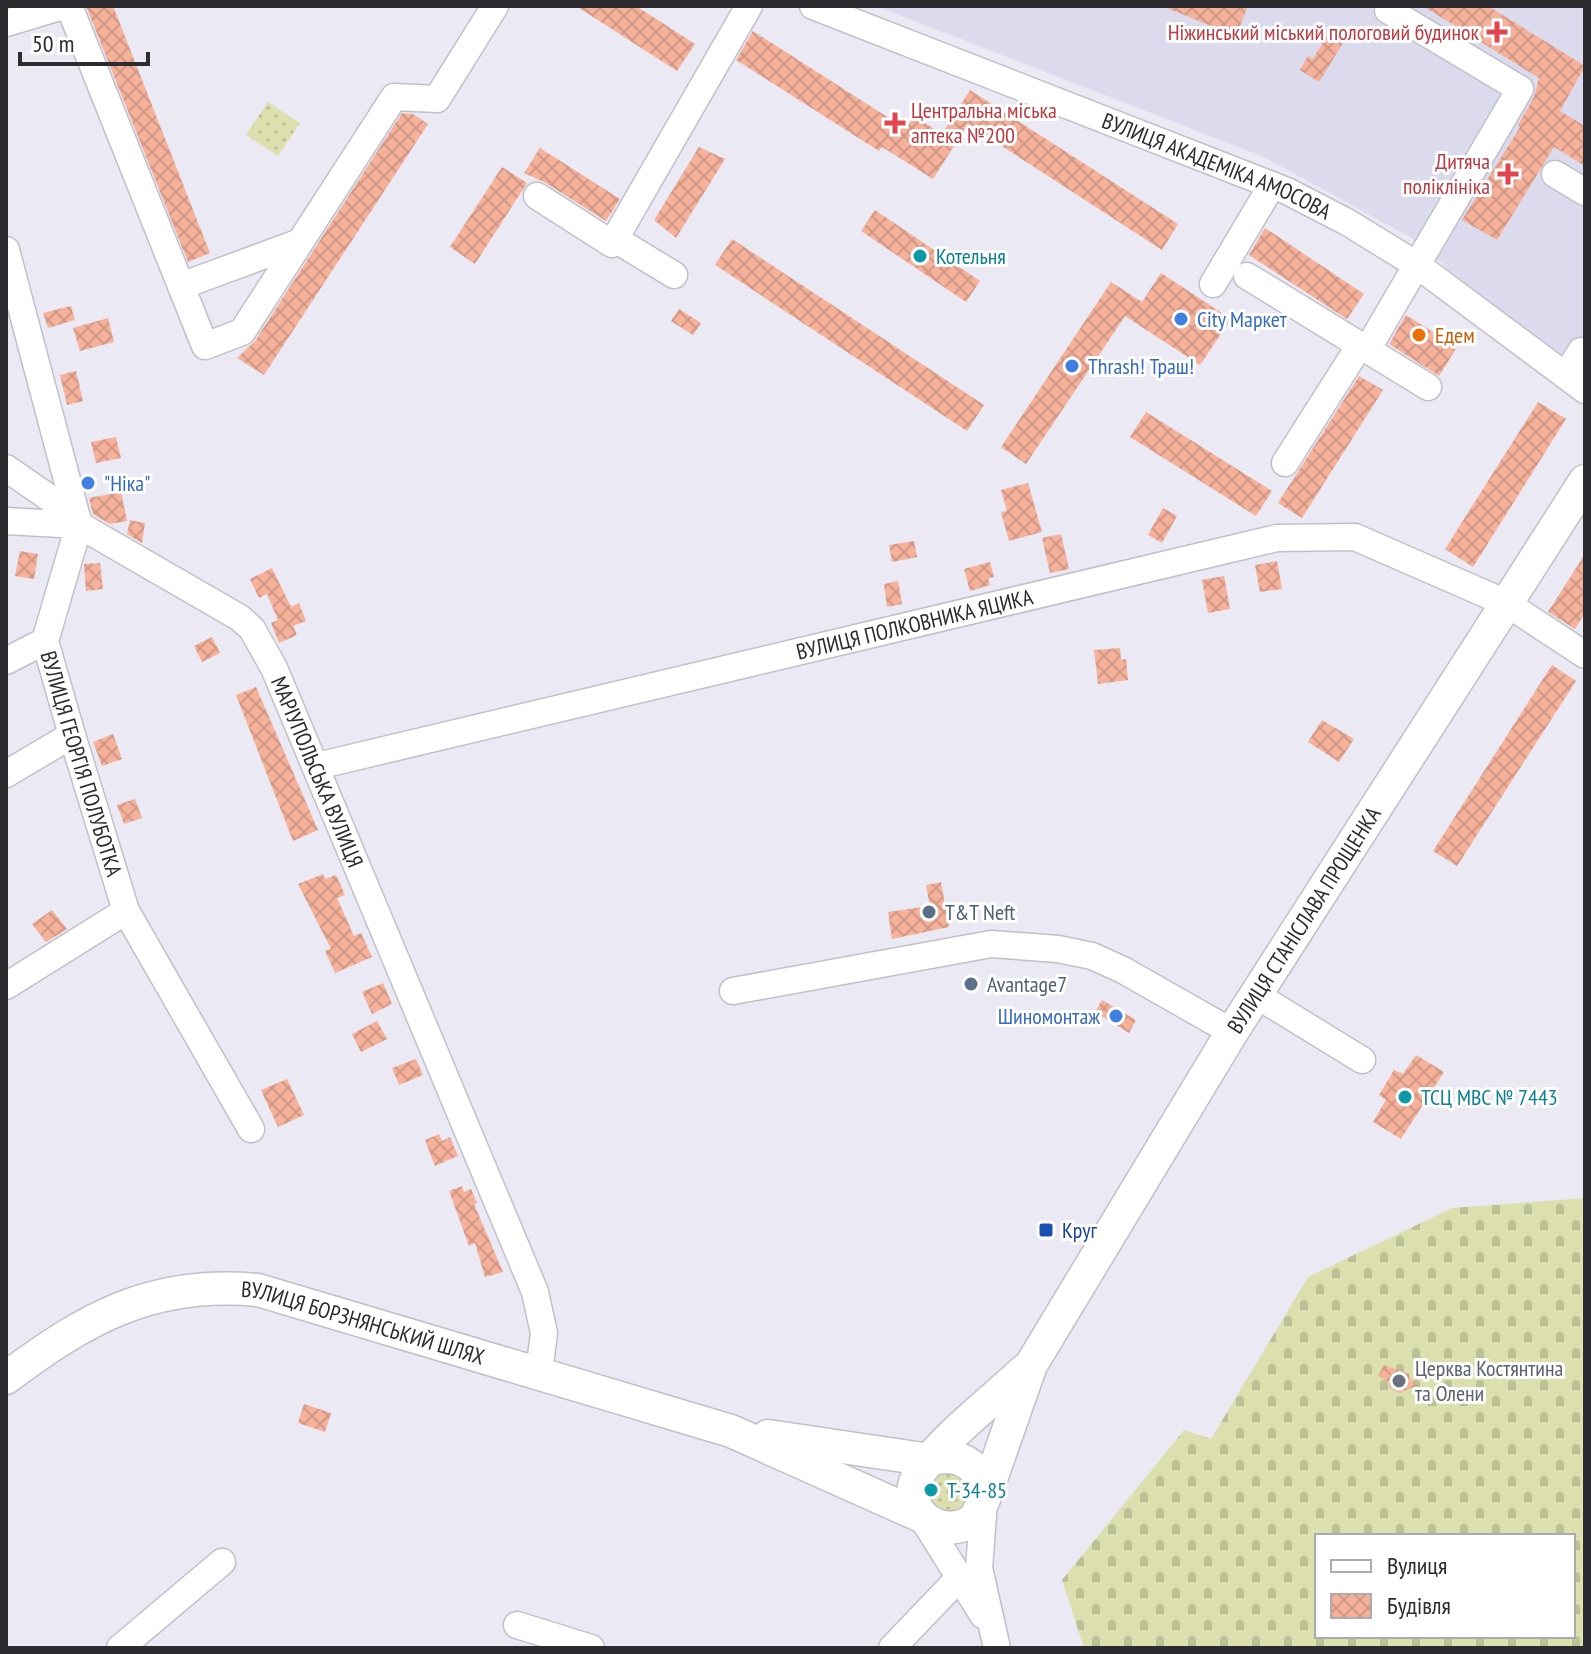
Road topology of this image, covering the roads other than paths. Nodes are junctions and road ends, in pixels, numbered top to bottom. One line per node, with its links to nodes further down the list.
1 (66, 6): 6 (street); 18 (street)
2 (495, 6): 12 (street)
3 (749, 6): 11 (street)
4 (813, 6): 8 (street, ВУЛИЦЯ АКАДЕМІКА АМОСОВА)
5 (1388, 10): 14 (street)
6 (6, 23)
7 (1555, 174): 9 (street)
8 (1272, 185): 14 (street, ВУЛИЦЯ АКАДЕМІКА АМОСОВА); 17 (street)
9 (1585, 192)
10 (537, 196): 11 (street)
11 (615, 239): 15 (street)
12 (300, 242): 18 (street); 18 (street)
13 (6, 250): 26 (street)
14 (1417, 265): 19 (street); 21 (street, ВУЛИЦЯ АКАДЕМІКА АМОСОВА)
15 (674, 275)
16 (1247, 276): 19 (street)
17 (1213, 284)
18 (181, 286)
19 (1363, 347): 22 (street); 23 (street)
20 (1581, 351): 21 (street)
21 (1575, 383)
22 (1428, 387)
23 (1285, 463)
24 (6, 468): 26 (street, МАРІУПОЛЬСЬКА ВУЛИЦЯ)
25 (1585, 481): 28 (main road, ВУЛИЦЯ СТАНІСЛАВА ПРОЩЕНКА)
26 (77, 520): 27 (street); 29 (street, ВУЛИЦЯ ГЕОРГІЯ ПОЛУБОТКА); 33 (street, МАРІУПОЛЬСЬКА ВУЛИЦЯ)
27 (6, 521)
28 (1506, 603): 30 (street, ВУЛИЦЯ ПОЛКОВНИКА ЯЦИКА); 33 (street, ВУЛИЦЯ ПОЛКОВНИКА ЯЦИКА); 38 (main road, ВУЛИЦЯ СТАНІСЛАВА ПРОЩЕНКА)
29 (45, 641): 31 (street); 32 (street, ВУЛИЦЯ ГЕОРГІЯ ПОЛУБОТКА)
30 (1585, 655)
31 (6, 661)
32 (72, 735): 34 (street); 35 (street, ВУЛИЦЯ ГЕОРГІЯ ПОЛУБОТКА)
33 (317, 766): 43 (street, МАРІУПОЛЬСЬКА ВУЛИЦЯ)
34 (6, 774)
35 (126, 911): 36 (street); 41 (street, ВУЛИЦЯ ГЕОРГІЯ ПОЛУБОТКА)
36 (6, 986)
37 (733, 991): 39 (street)
38 (1256, 995): 39 (main road, ВУЛИЦЯ СТАНІСЛАВА ПРОЩЕНКА); 40 (street)
39 (1232, 1032): 42 (main road, ВУЛИЦЯ СТАНІСЛАВА ПРОЩЕНКА)
40 (1362, 1060)
41 (251, 1129)
42 (1031, 1365): 46 (main road, ВУЛИЦЯ СТАНІСЛАВА ПРОЩЕНКА); 47 (main road, ВУЛИЦЯ СТАНІСЛАВА ПРОЩЕНКА)
43 (539, 1372): 44 (main road, ВУЛИЦЯ БОРЗНЯНСЬКИЙ ШЛЯХ); 45 (main road, ВУЛИЦЯ БОРЗНЯНСЬКИЙ ШЛЯХ)
44 (6, 1378)
45 (731, 1431): 46 (main road, ВУЛИЦЯ БОРЗНЯНСЬКИЙ ШЛЯХ); 48 (main road, ВУЛИЦЯ БОРЗНЯНСЬКИЙ ШЛЯХ)
46 (930, 1460): 47 (main road); 48 (main road)
47 (984, 1499): 48 (main road); 52 (street)
48 (921, 1516): 50 (street)
49 (222, 1562): 53 (street)
50 (959, 1578): 52 (street); 55 (street)
51 (517, 1625): 54 (street)
52 (993, 1636)
53 (120, 1648)
54 (591, 1648)
55 (892, 1648)

